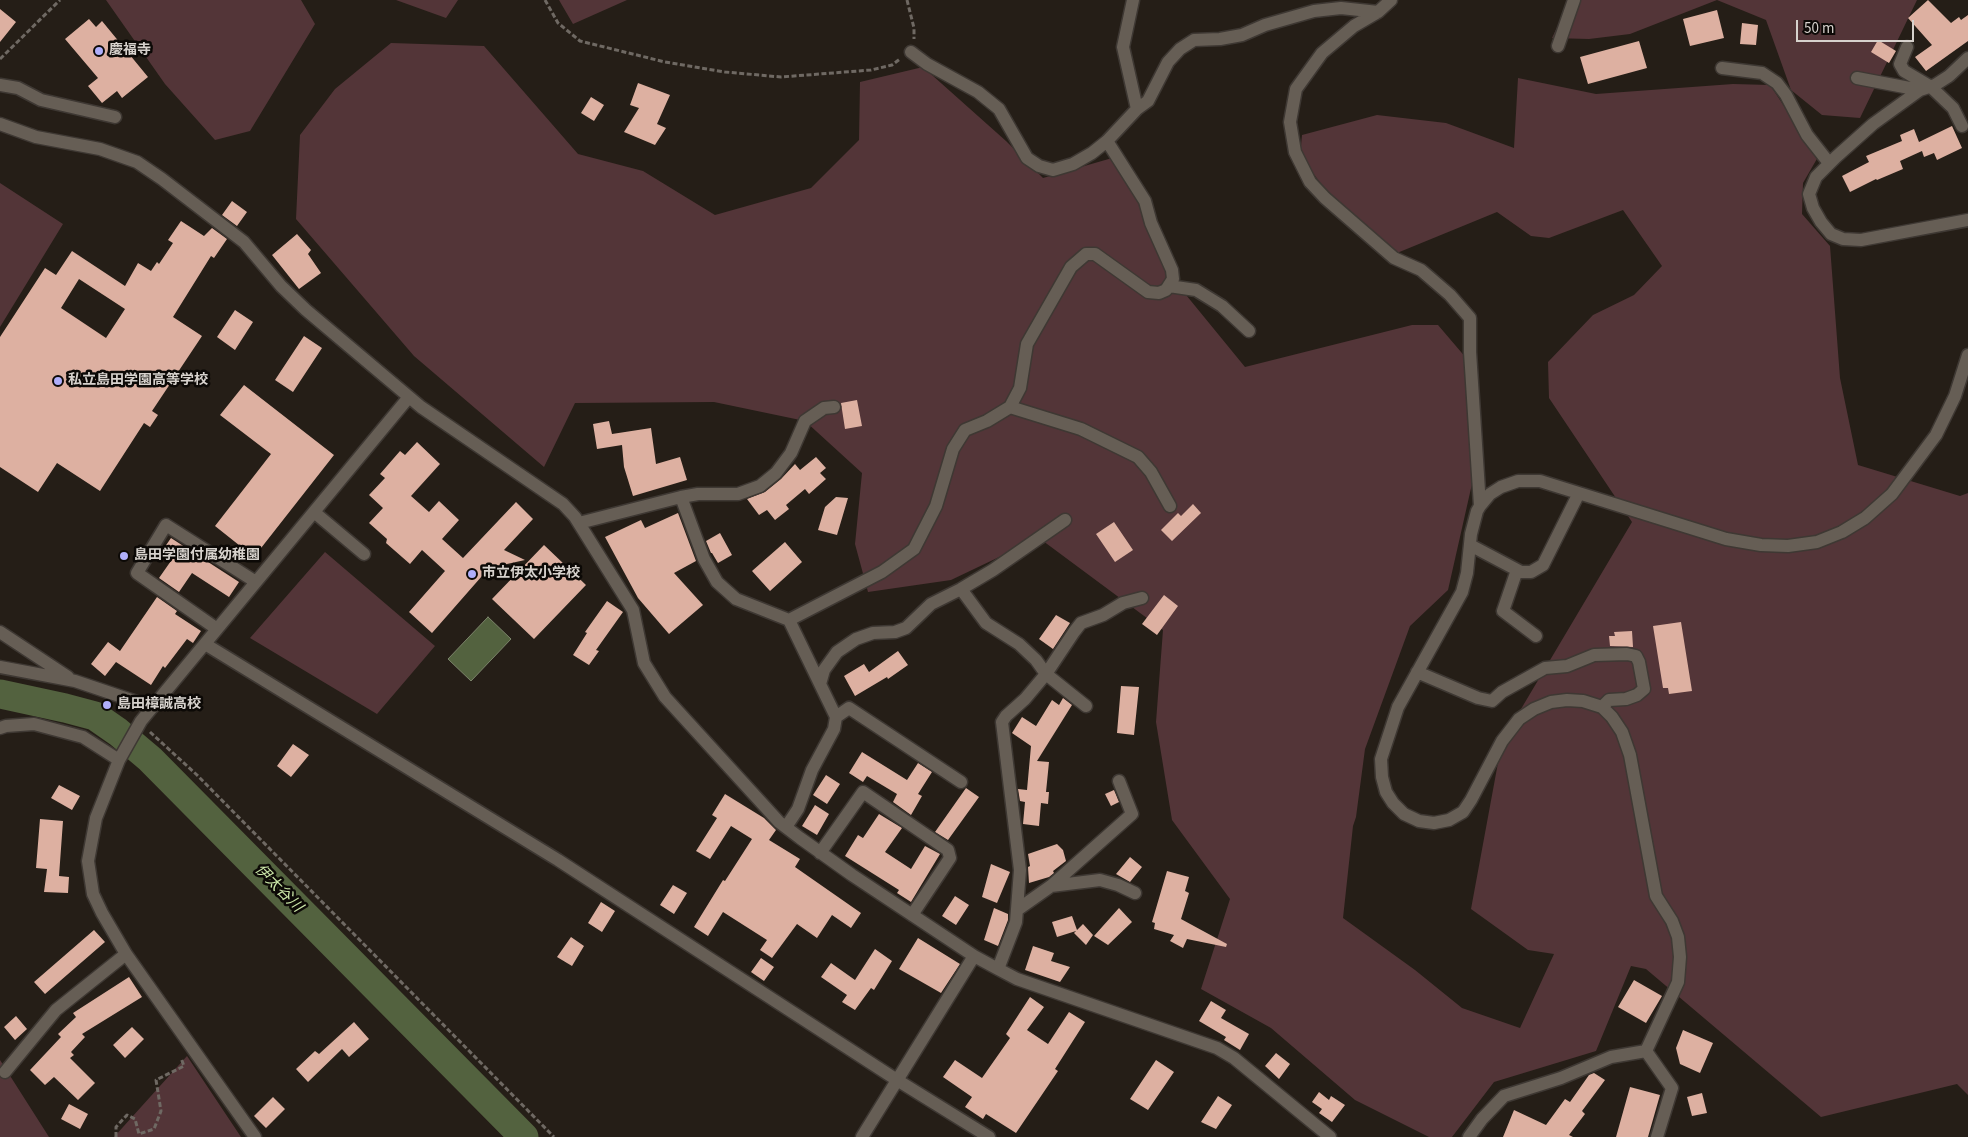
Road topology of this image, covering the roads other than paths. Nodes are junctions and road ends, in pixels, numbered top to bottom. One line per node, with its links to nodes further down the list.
1 (1133, 0): 13 (street)
2 (1391, 0): 4 (street)
3 (1574, 0): 5 (street)
4 (1378, 12): 13 (street); 29 (street)
5 (1558, 46)
6 (1907, 47): 12 (street)
7 (911, 52): 17 (street)
8 (1968, 58): 12 (street)
9 (1722, 68): 18 (street)
10 (1857, 78): 12 (street)
11 (0, 84): 14 (street)
12 (1925, 88): 16 (street); 18 (street)
13 (1137, 109): 17 (street)
14 (115, 117)
15 (0, 124): 23 (street)
16 (1962, 126)
17 (1107, 141): 20 (street)
18 (1830, 164): 19 (street)
19 (1968, 220)
20 (1169, 286): 21 (street); 25 (street)
21 (1249, 330)
22 (1968, 355): 26 (street)
23 (409, 397): 30 (street); 32 (street)
24 (834, 407): 27 (street)
25 (1010, 407): 28 (street); 39 (street)
26 (1579, 493): 29 (street); 35 (street)
27 (681, 496): 32 (street); 39 (street)
28 (1170, 506)
29 (1480, 506): 33 (street)
30 (314, 512): 34 (street); 36 (street)
31 (1065, 520): 37 (street)
32 (579, 523): 57 (street)
33 (1470, 545): 35 (street); 45 (street)
34 (364, 554)
35 (1517, 570): 42 (street)
36 (256, 582): 40 (street); 40 (street)
37 (960, 589): 46 (street); 48 (street)
38 (1142, 598): 46 (street)
39 (789, 620): 48 (street)
40 (217, 629): 43 (street)
41 (0, 632): 47 (street)
42 (1536, 636)
43 (205, 644): 50 (street); 68 (street)
44 (0, 666): 47 (street)
45 (1417, 672): 51 (street); 51 (street)
46 (1046, 674): 49 (street); 61 (street)
47 (75, 681): 50 (street)
48 (820, 684): 52 (street)
49 (1086, 706)
50 (152, 707): 54 (street)
51 (1602, 707): 66 (street)
52 (836, 717): 56 (street); 57 (street)
53 (0, 728): 54 (street)
54 (120, 758): 63 (street)
55 (1119, 781): 59 (street)
56 (961, 782)
57 (786, 827): 58 (street)
58 (820, 853): 62 (street); 62 (street)
59 (1051, 886): 60 (street); 61 (street)
60 (1135, 893)
61 (1016, 910): 65 (street)
62 (912, 915): 64 (street)
63 (126, 954): 67 (street); 69 (street)
64 (974, 956): 65 (street); 68 (street)
65 (998, 970): 72 (street)
66 (1646, 1051): 73 (street); 74 (street)
67 (5, 1072)
68 (897, 1080): 70 (street); 71 (street)
69 (255, 1137)
70 (862, 1137)
71 (988, 1137)
72 (1330, 1137)
73 (1469, 1137)
74 (1657, 1137)

